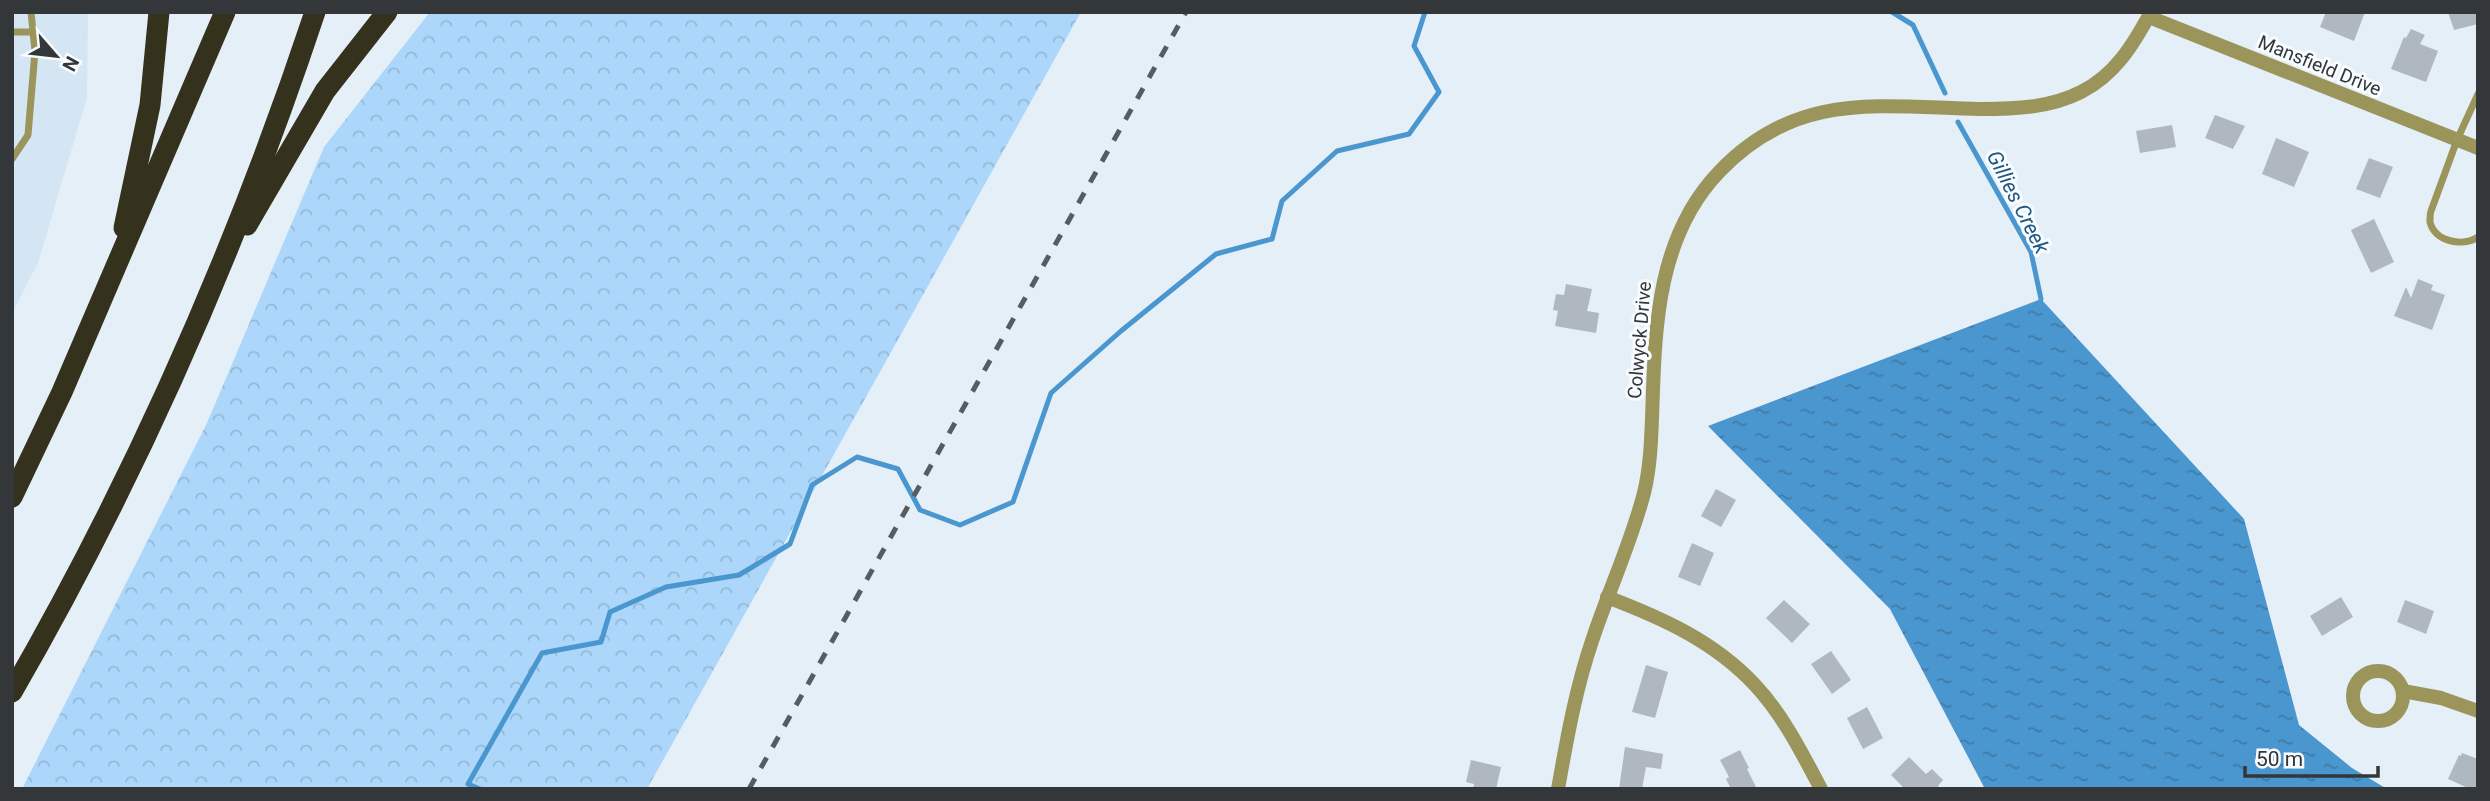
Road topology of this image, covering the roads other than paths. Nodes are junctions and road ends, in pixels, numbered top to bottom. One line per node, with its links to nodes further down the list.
1 (31, 12): 8 (lane)
2 (159, 12): 14 (highway)
3 (225, 12): 14 (highway)
4 (315, 12): 15 (highway)
5 (387, 12): 15 (highway)
6 (2150, 15): 10 (street, Mansfield Drive); 17 (street, Colwyck Drive)
7 (12, 32): 8 (lane)
8 (33, 32): 12 (lane)
9 (2478, 94): 10 (lane)
10 (2457, 140): 11 (street, Mansfield Drive); 13 (lane)
11 (2478, 148)
12 (12, 159)
13 (2478, 237)
14 (116, 268): 16 (highway)
15 (216, 278): 19 (highway)
16 (12, 497)
17 (1608, 597): 21 (street, Colwyck Drive); 22 (street)
18 (2403, 691): 20 (street)
19 (12, 692)
20 (2478, 711)
21 (1558, 789)
22 (1821, 789)

